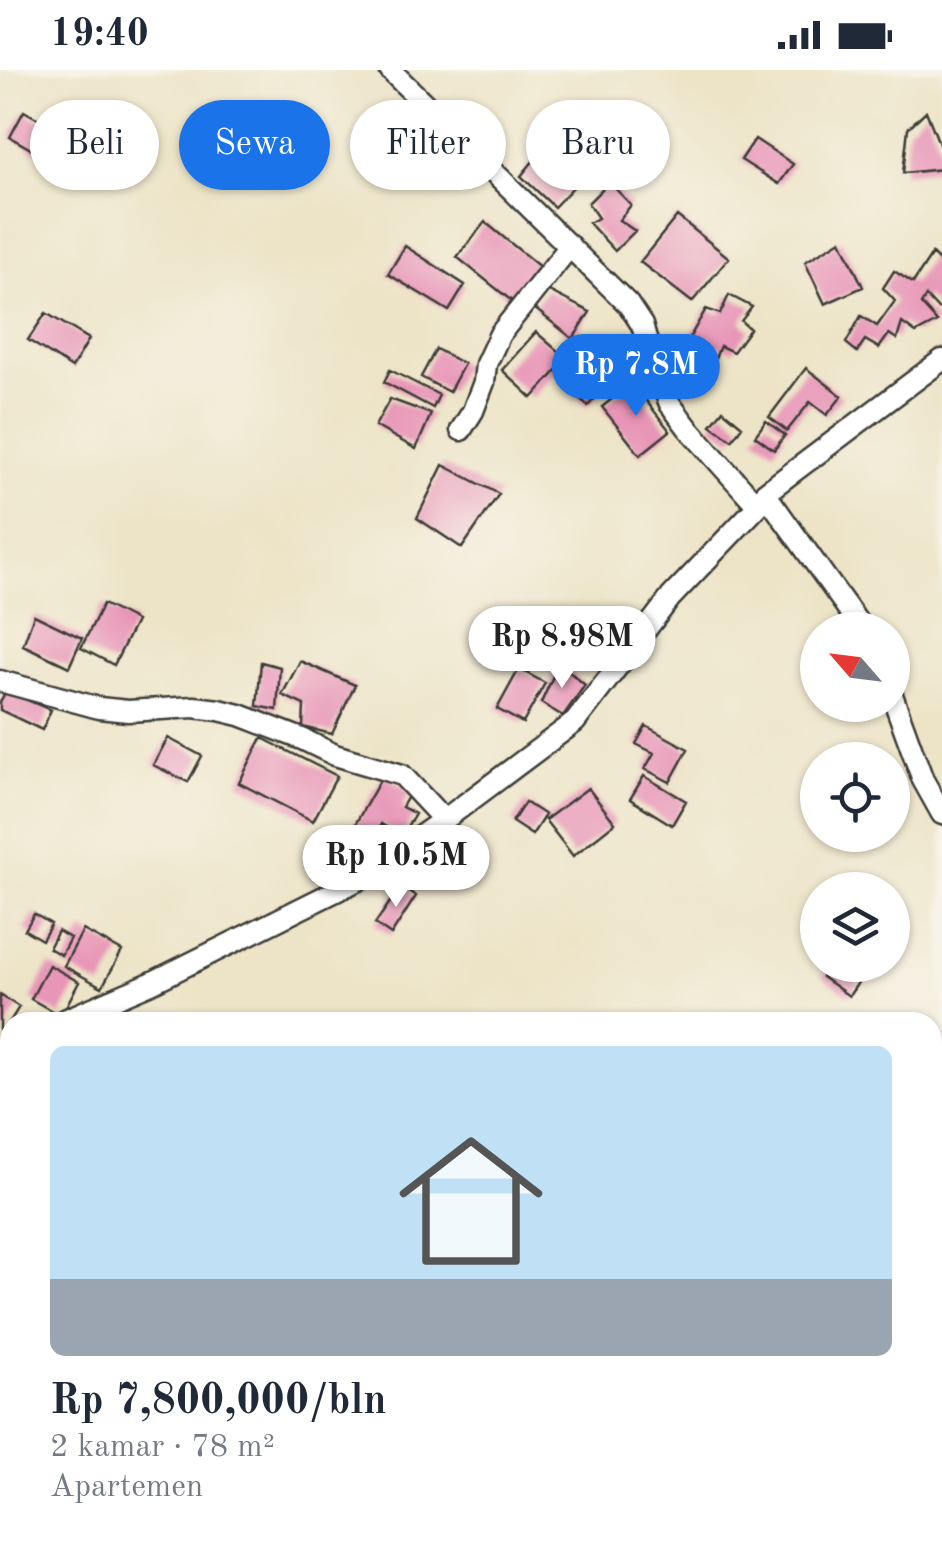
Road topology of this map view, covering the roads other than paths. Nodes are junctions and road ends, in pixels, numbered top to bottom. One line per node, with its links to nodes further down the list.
1 (390, 70): 2 (street)
2 (570, 246): 4 (street); 5 (street)
3 (942, 360): 5 (street)
4 (461, 430)
5 (762, 500): 6 (street); 10 (street)
6 (850, 612)
7 (0, 681): 10 (street)
8 (902, 722): 9 (street)
9 (942, 814)
10 (444, 820): 11 (street)
11 (83, 1012)

